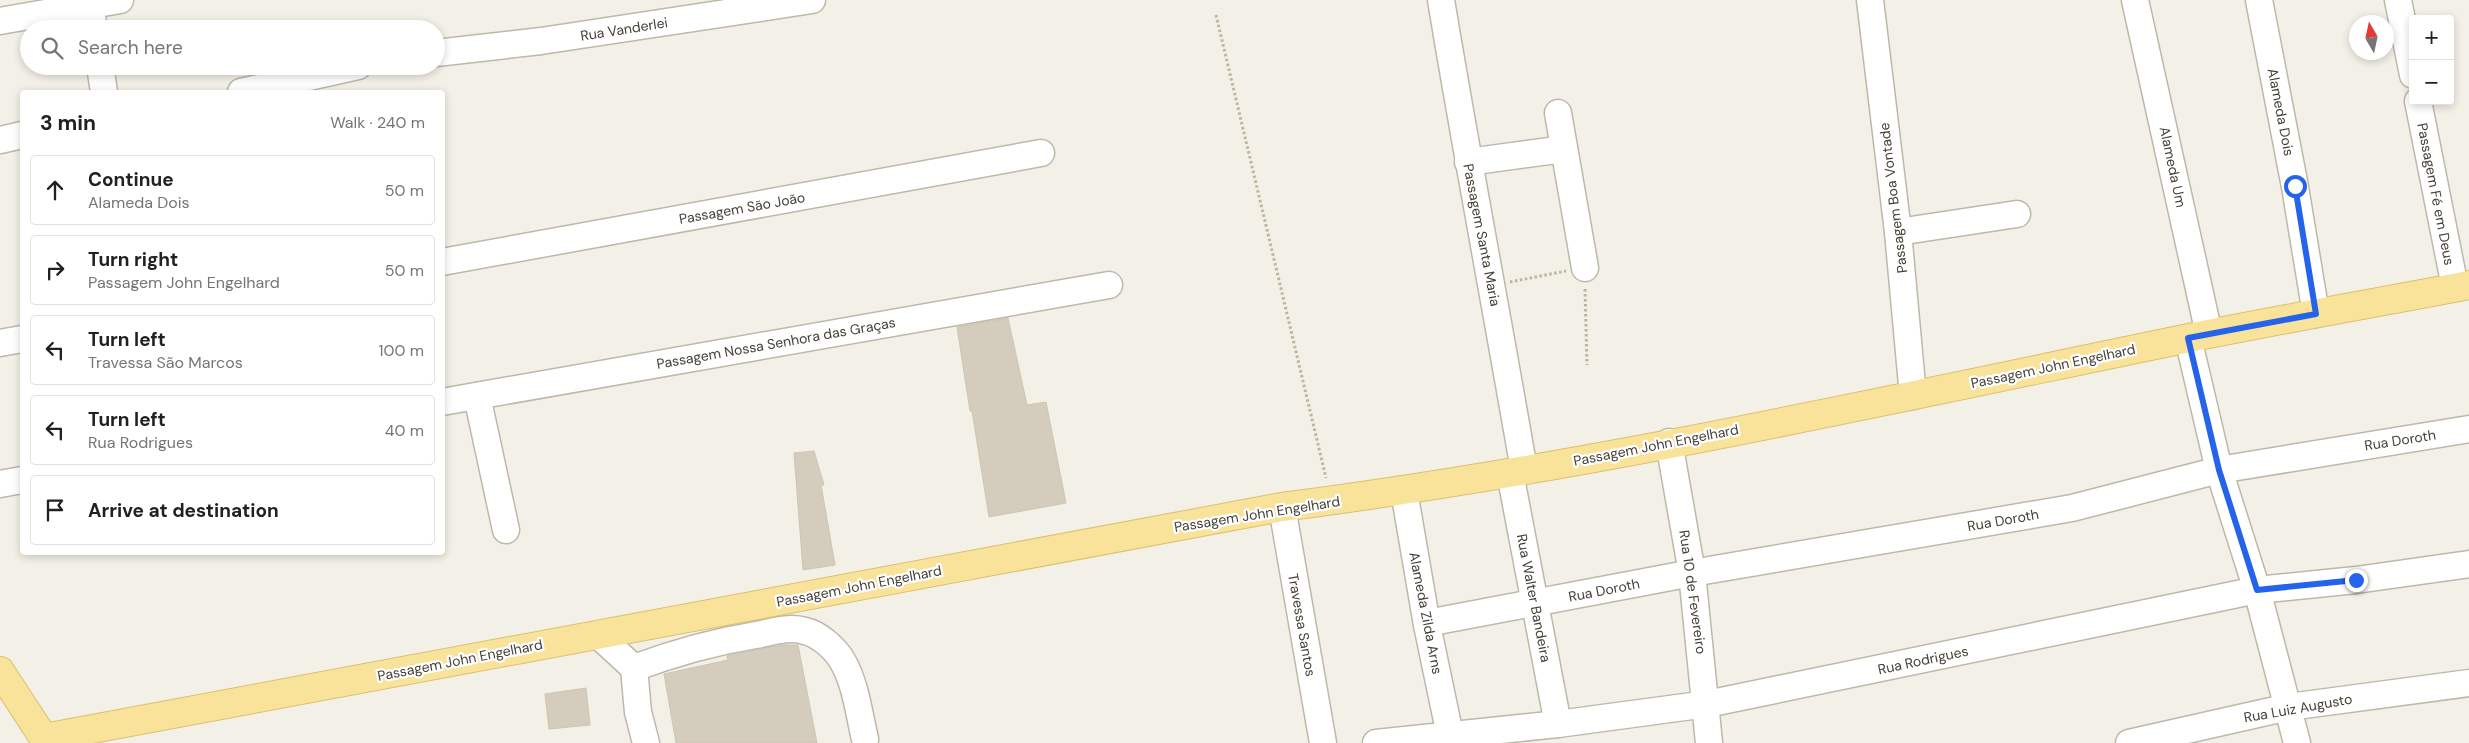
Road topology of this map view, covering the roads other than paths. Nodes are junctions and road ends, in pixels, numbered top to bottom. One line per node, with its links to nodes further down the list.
1 (120, 0): 8 (street)
2 (812, 0): 12 (street, Rua Vanderlei)
3 (1442, 0): 24 (street, Passagem Santa Maria)
4 (1870, 0): 26 (street, Passagem Boa Vontade)
5 (2135, 0): 32 (street, Alameda Um)
6 (2259, 0): 31 (street, Alameda Dois)
7 (2398, 0): 13 (street)
8 (92, 17): 10 (street)
9 (20, 20): 11 (street)
10 (23, 20)
11 (0, 21)
12 (445, 53)
13 (2410, 60)
14 (101, 75): 16 (street)
15 (318, 75): 17 (street)
16 (104, 90)
17 (250, 90)
18 (2419, 105): 30 (street, Passagem Fé em Deus)
19 (1558, 113): 22 (street)
20 (20, 135): 21 (street)
21 (0, 140)
22 (1564, 149): 24 (street); 28 (street)
23 (1041, 153): 27 (street, Passagem São João)
24 (1468, 162): 41 (street, Passagem Santa Maria)
25 (2017, 214): 26 (street)
26 (1898, 232): 36 (street, Passagem Boa Vontade)
27 (445, 261)
28 (1585, 268)
29 (1109, 285): 35 (street, Passagem Nossa Senhora das Graças)
30 (2462, 286): 31 (main road, Passagem John Engelhard)
31 (2316, 314): 32 (main road, Passagem John Engelhard)
32 (2198, 336): 36 (main road, Passagem John Engelhard); 40 (street, Alameda Um)
33 (20, 339): 34 (street)
34 (0, 343)
35 (477, 396): 37 (street, Passagem Nossa Senhora das Graças); 46 (street)
36 (1914, 396): 39 (main road, Passagem John Engelhard)
37 (445, 401)
38 (2469, 429): 40 (street, Rua Doroth)
39 (1670, 442): 41 (main road, Passagem John Engelhard); 48 (street, Rua 10 de Fevereiro)
40 (2219, 470): 48 (street, Rua Doroth); 49 (street, Alameda Um)
41 (1517, 472): 44 (main road, Passagem John Engelhard); 50 (street, Rua Walter Bandeira)
42 (20, 480): 43 (street)
43 (0, 484)
44 (1404, 491): 45 (main road, Passagem John Engelhard); 51 (street, Alameda Zilda Arns)
45 (1282, 507): 52 (main road, Passagem John Engelhard); 63 (street, Travessa Santos)
46 (506, 530)
47 (2469, 564): 49 (street, Rua Rodrigues)
48 (1692, 573): 50 (street, Rua Doroth); 56 (street, Rua 10 de Fevereiro)
49 (2257, 590): 56 (street, Rua Rodrigues); 57 (street, Alameda Um)
50 (1536, 604): 51 (street, Rua Doroth); 58 (street, Rua Walter Bandeira)
51 (1427, 623): 59 (street, Alameda Zilda Arns)
52 (598, 635): 53 (street); 61 (main road, Passagem John Engelhard)
53 (634, 668): 60 (street); 62 (street)
54 (0, 671): 61 (main road)
55 (2469, 683): 57 (street, Rua Luiz Augusto)
56 (1707, 704): 58 (street, Rua Rodrigues); 65 (street, Rua 10 de Fevereiro)
57 (2289, 707): 66 (street, Rua Luiz Augusto); 67 (street, Alameda Um)
58 (1558, 724): 59 (street, Rua Rodrigues)
59 (1450, 735): 64 (street, Rua Rodrigues)
60 (865, 739)
61 (45, 741)
62 (646, 743)
63 (1323, 743)
64 (1376, 743)
65 (1710, 743)
66 (2129, 743)
67 (2297, 743)

